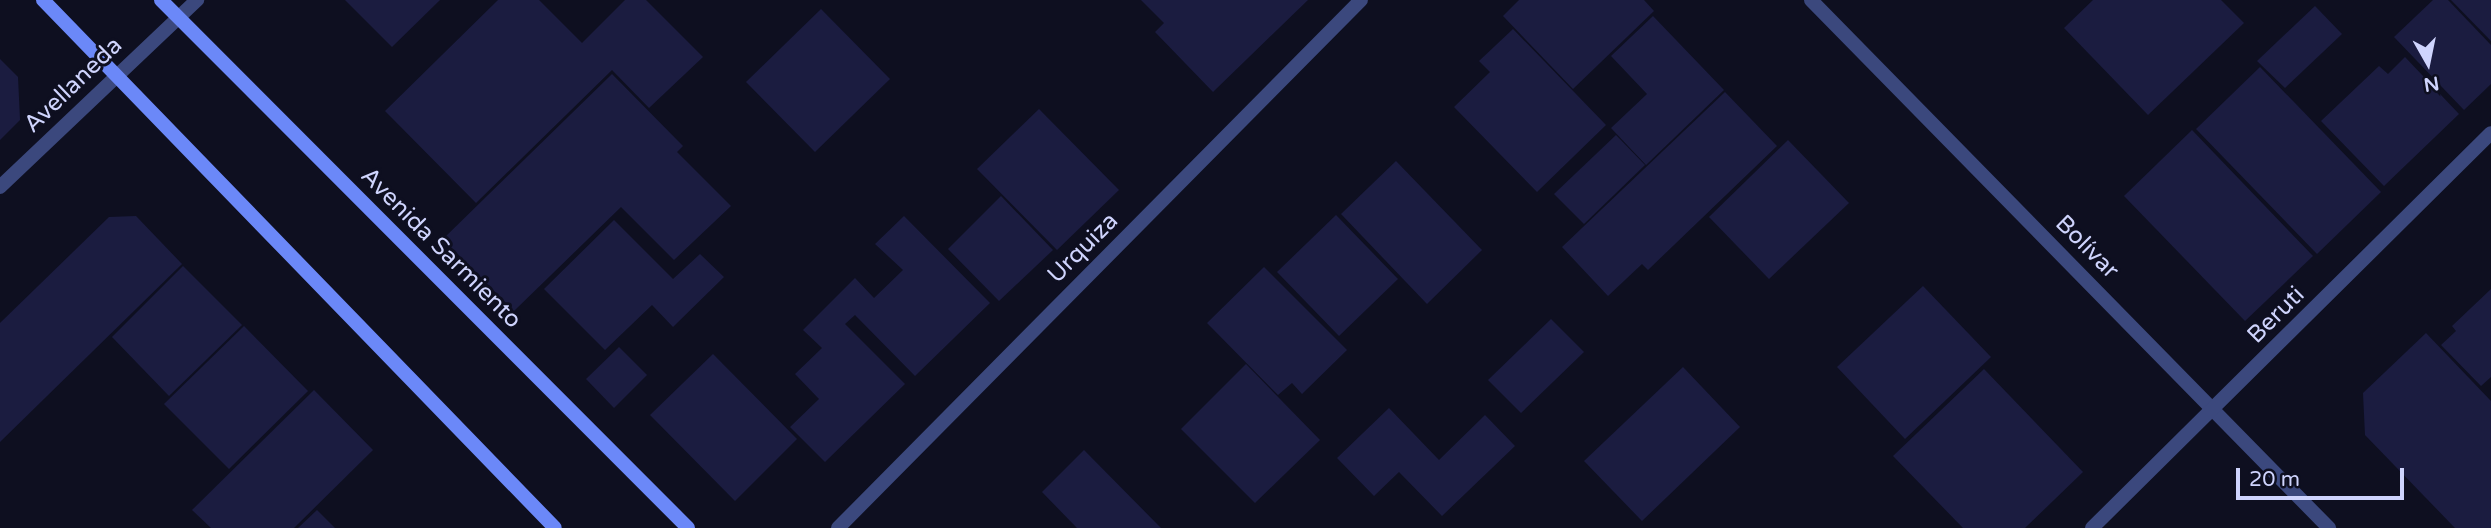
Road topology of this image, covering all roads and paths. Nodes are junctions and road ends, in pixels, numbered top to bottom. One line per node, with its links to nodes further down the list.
1 (43, 0): 7 (main road)
2 (161, 0): 6 (main road, Avenida Sarmiento)
3 (197, 0): 6 (street, Avellaneda)
4 (1361, 0): 13 (street, Urquiza)
5 (1811, 0): 10 (street, Bolívar)
6 (178, 18): 7 (street, Avellaneda); 12 (main road, Avenida Sarmiento)
7 (116, 75): 9 (street, Avellaneda); 11 (main road)
8 (2491, 133): 10 (street, Beruti)
9 (0, 187)
10 (2214, 409): 14 (street, Beruti); 15 (street, Bolívar)
11 (555, 528)
12 (688, 528)
13 (838, 528)
14 (2092, 528)
15 (2329, 528)

